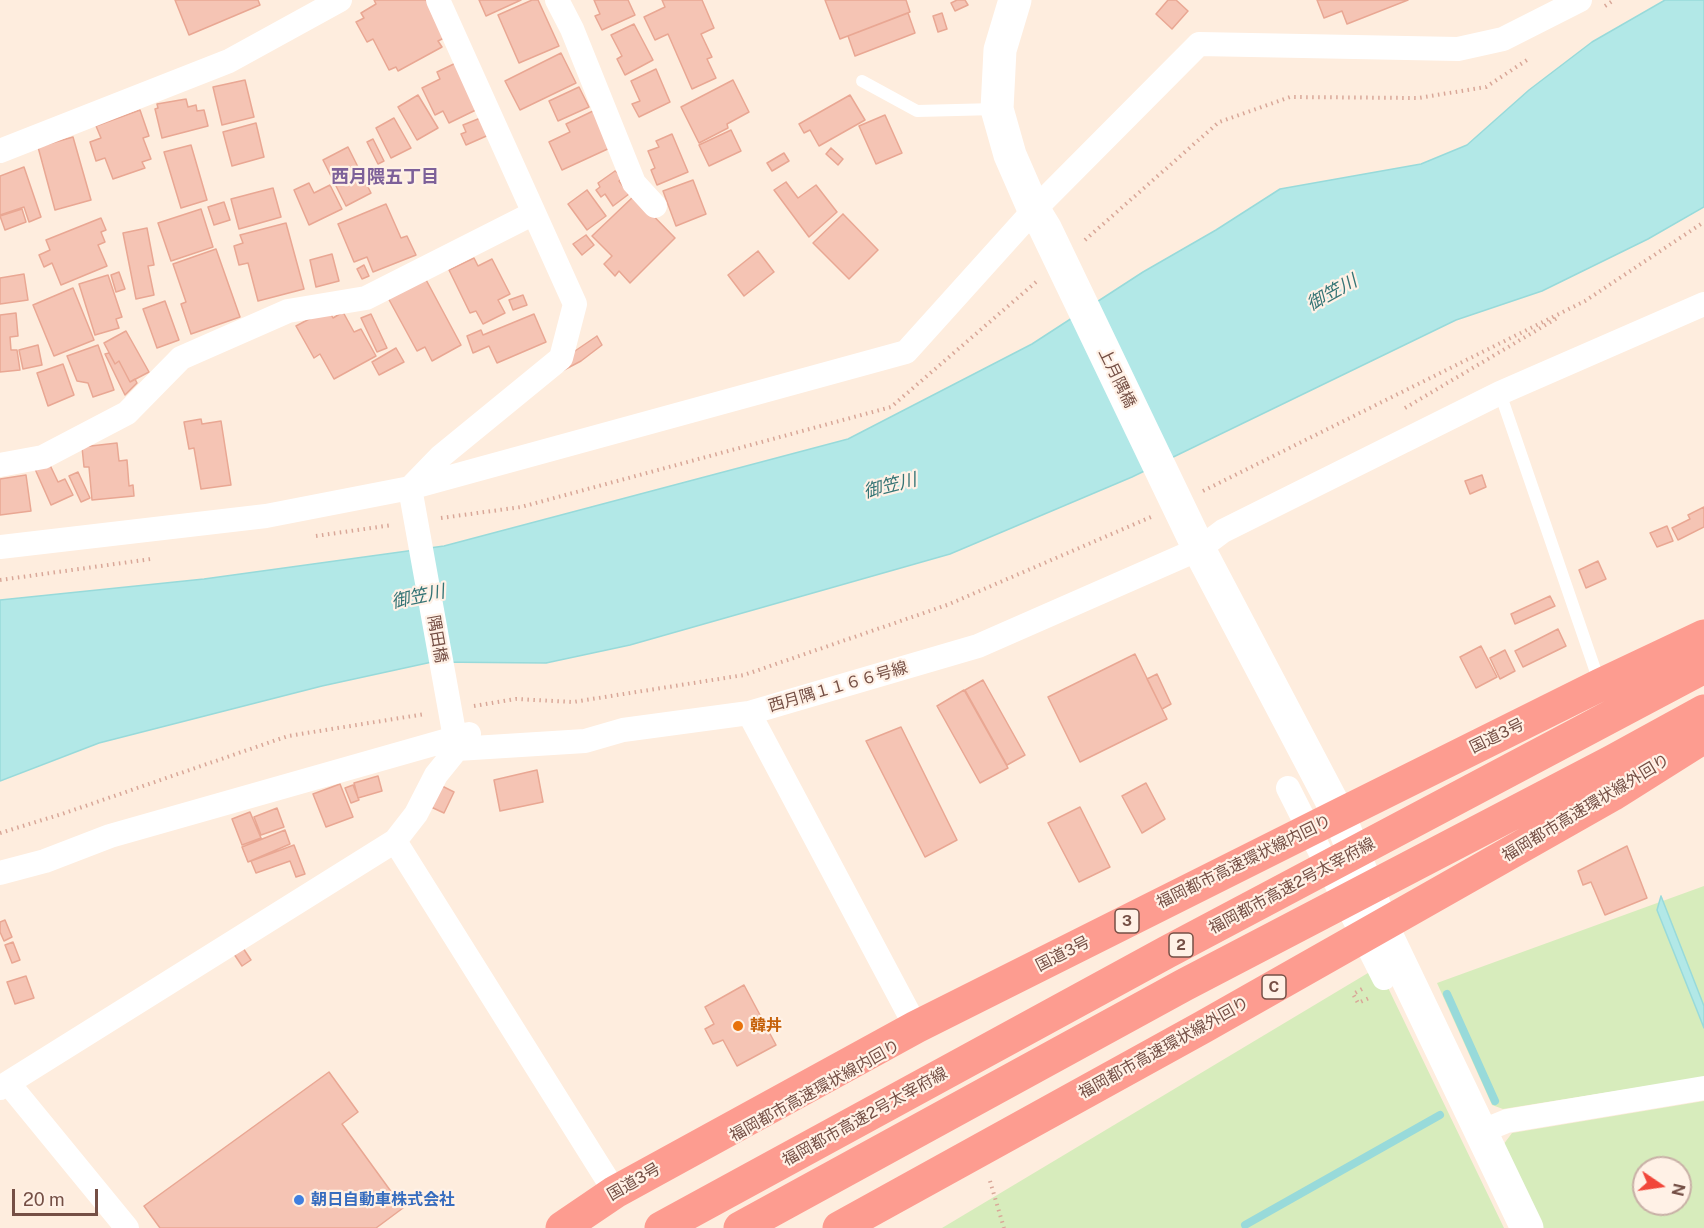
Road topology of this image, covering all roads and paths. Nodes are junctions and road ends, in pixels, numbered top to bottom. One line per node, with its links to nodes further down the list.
1 (340, 0): 8 (street)
2 (438, 0): 10 (street)
3 (557, 0): 9 (street)
4 (1015, 0): 7 (street, 上月隅橋)
5 (1580, 0): 11 (street)
6 (862, 81): 7 (lane)
7 (997, 109): 11 (street, 上月隅橋)
8 (0, 151)
9 (655, 206)
10 (534, 213): 17 (street); 18 (street)
11 (1040, 219): 18 (street); 21 (street, 上月隅橋)
12 (1704, 222): 13 (path)
13 (1585, 301): 16 (path); 19 (path)
14 (1704, 304): 15 (street, 西月隅１１６６号線)
15 (1500, 393): 21 (street, 西月隅１１６６号線); 25 (lane)
16 (1403, 409)
17 (0, 465)
18 (411, 493): 22 (street); 32 (street, 隅田橋)
19 (1194, 495)
20 (1152, 516): 26 (path)
21 (1194, 538): 29 (street, 西月隅１１６６号線); 35 (street, 上月隅橋)
22 (0, 547)
23 (1704, 638): 25 (highway, 国道3号 / 3); 49 (highway, 福岡都市高速環状線内回り)
24 (1704, 667): 50 (highway, 福岡都市高速2号太宰府線 / 2)
25 (1600, 685): 35 (highway, 国道3号 / 3)
26 (470, 706)
27 (1704, 711): 51 (highway, 2)
28 (436, 712): 36 (path)
29 (749, 713): 30 (street, 西月隅１１６６号線); 41 (street)
30 (623, 730): 32 (street, 西月隅１１６６号線); 38 (street)
31 (1704, 737): 52 (highway, 福岡都市高速環状線外回り / C)
32 (456, 747): 37 (street)
33 (1704, 750): 39 (highway)
34 (1288, 788): 40 (street)
35 (1339, 815): 39 (street, 上月隅橋); 41 (highway, 国道3号 / 3)
36 (0, 833)
37 (394, 841): 42 (street); 46 (street)
38 (0, 873)
39 (1384, 930): 44 (street, 上月隅橋); 53 (highway)
40 (1384, 978)
41 (916, 1027): 46 (highway, 国道3号 / 3)
42 (5, 1086): 47 (street)
43 (1704, 1088): 44 (street)
44 (1480, 1132): 55 (street, 上月隅橋)
45 (990, 1181): 54 (path)
46 (615, 1192): 48 (highway, 国道3号 / 3)
47 (127, 1228)
48 (562, 1228)
49 (574, 1228)
50 (661, 1228)
51 (740, 1228)
52 (839, 1228)
53 (851, 1228)
54 (1004, 1228)
55 (1527, 1228)

